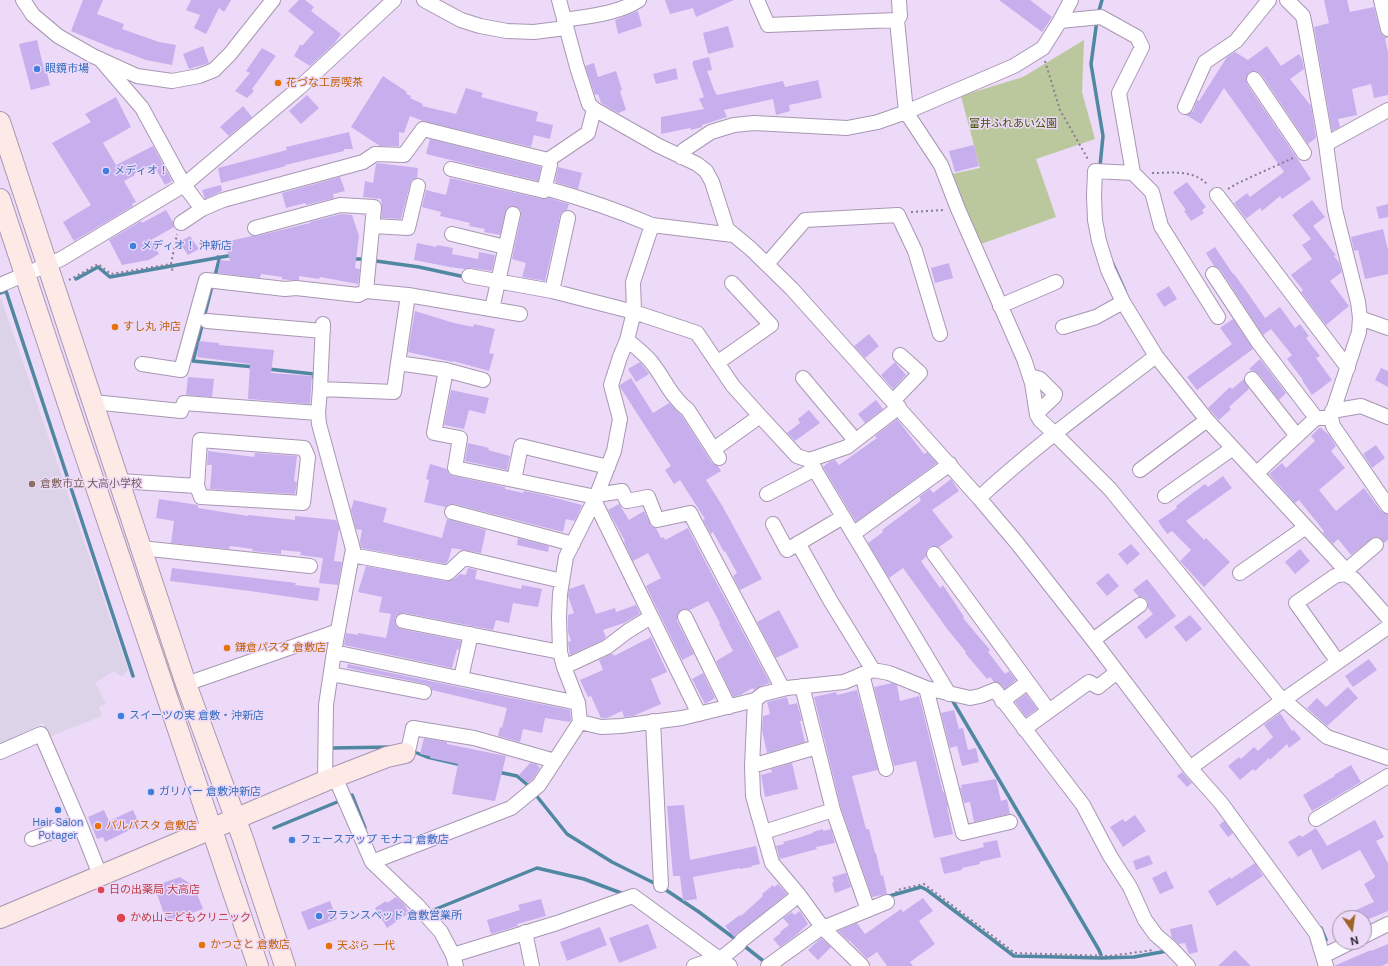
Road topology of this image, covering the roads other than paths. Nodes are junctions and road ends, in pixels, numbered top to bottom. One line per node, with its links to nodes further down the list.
1 (23, 0): 17 (street)
2 (272, 0): 17 (street)
3 (394, 0): 30 (street)
4 (424, 0): 15 (street)
5 (559, 0): 15 (street)
6 (639, 0): 15 (street)
7 (757, 0): 13 (street)
8 (899, 0): 13 (street)
9 (1071, 0): 14 (street)
10 (1268, 0): 19 (street)
11 (1287, 0): 24 (street)
12 (1381, 0): 16 (street)
13 (897, 20): 21 (street)
14 (1060, 21): 21 (street); 29 (street)
15 (565, 24): 20 (street)
16 (1388, 29)
17 (100, 59): 30 (street)
18 (1254, 79): 25 (street)
19 (1185, 107)
20 (594, 110): 26 (street); 27 (street)
21 (910, 110): 26 (street); 58 (street)
22 (1388, 110): 24 (street)
23 (0, 122): 46 (street)
24 (1326, 144): 63 (street)
25 (1304, 153)
26 (682, 154): 43 (street)
27 (548, 160): 32 (street); 35 (street)
28 (451, 169): 32 (street)
29 (1133, 173): 57 (street); 62 (street)
30 (184, 185): 35 (street); 46 (street)
31 (418, 186): 39 (street)
32 (545, 187): 40 (street)
33 (1217, 195): 74 (street)
34 (0, 199): 48 (street)
35 (202, 209): 38 (street)
36 (513, 214): 44 (street)
37 (568, 218): 55 (street)
38 (181, 222)
39 (373, 226): 41 (street); 54 (street)
40 (652, 226): 43 (street); 60 (street)
41 (255, 228)
42 (452, 234): 44 (street)
43 (733, 235): 45 (street)
44 (505, 247): 51 (street)
45 (770, 261): 67 (street); 81 (street)
46 (47, 266): 48 (street); 82 (street)
47 (1213, 274): 88 (street)
48 (24, 275): 53 (street); 171 (street)
49 (469, 276): 51 (street)
50 (1056, 282): 58 (street)
51 (498, 283): 55 (street); 59 (street)
52 (732, 283): 71 (street)
53 (0, 285)
54 (366, 291): 56 (street); 72 (street)
55 (552, 292): 60 (street)
56 (408, 296): 59 (street); 73 (street)
57 (1123, 302): 65 (street); 70 (street)
58 (1004, 304): 76 (street)
59 (492, 309): 61 (street)
60 (634, 312): 68 (street); 71 (street)
61 (520, 314)
62 (1218, 317)
63 (1360, 318): 66 (street); 74 (street)
64 (207, 321): 80 (street)
65 (1063, 327)
66 (1388, 328)
67 (940, 334)
68 (627, 340): 85 (street); 96 (street)
69 (900, 355): 81 (street)
70 (1156, 356): 89 (street); 90 (street)
71 (717, 363): 85 (street)
72 (142, 364)
73 (398, 364): 75 (street); 80 (street)
74 (1348, 368): 84 (street)
75 (446, 370): 79 (street); 99 (street)
76 (1030, 376): 86 (street); 86 (street)
77 (803, 378): 92 (street)
78 (1252, 379): 91 (street)
79 (483, 380)
80 (320, 389): 83 (street)
81 (897, 400): 92 (street); 94 (street)
82 (93, 402): 83 (street); 100 (street)
83 (318, 413): 117 (street)
84 (1332, 414): 87 (street); 88 (street); 106 (street)
85 (760, 416): 95 (street)
86 (1038, 416): 90 (street)
87 (1388, 417)
88 (1316, 418): 91 (street)
89 (1207, 420): 93 (street); 97 (street)
90 (1051, 435): 103 (street); 148 (street)
91 (1298, 436): 98 (street)
92 (855, 440): 95 (street)
93 (1233, 448): 98 (street); 104 (street)
94 (950, 464): 103 (street); 111 (street)
95 (812, 465): 102 (street); 108 (street)
96 (608, 467): 99 (street); 105 (street)
97 (1140, 470)
98 (1260, 471): 110 (street)
99 (514, 480): 105 (street)
100 (119, 481): 101 (street); 115 (street)
101 (197, 486): 101 (street)
102 (767, 494)
103 (981, 496): 130 (street)
104 (1165, 496)
105 (596, 497): 113 (street); 123 (street); 143 (street)
106 (1388, 506)
107 (452, 512): 113 (street)
108 (843, 517): 111 (street); 112 (street)
109 (773, 524): 112 (street)
110 (1306, 527): 119 (street); 120 (street)
111 (853, 534): 145 (street)
112 (798, 543): 135 (street)
113 (573, 544): 121 (street)
114 (1376, 545): 119 (street)
115 (141, 548): 118 (street); 140 (street)
116 (934, 554): 139 (street)
117 (352, 555): 121 (street); 128 (street)
118 (310, 566)
119 (1349, 569): 125 (street); 133 (street)
120 (1240, 573)
121 (562, 581): 132 (street)
122 (1140, 605): 130 (street)
123 (651, 617): 134 (street); 152 (street)
124 (685, 617): 150 (street)
125 (1388, 618)
126 (403, 621): 129 (street)
127 (1388, 627): 133 (street)
128 (338, 631): 131 (street); 140 (street)
129 (471, 634): 132 (street); 138 (street)
130 (1095, 639): 136 (street)
131 (334, 652): 137 (street); 138 (street)
132 (560, 652): 134 (street)
133 (1338, 662): 148 (street)
134 (564, 667): 149 (street)
135 (867, 672): 141 (street); 142 (street); 163 (street)
136 (1117, 672): 151 (street); 162 (street)
137 (331, 674): 144 (street); 165 (street)
138 (461, 678): 149 (street)
139 (1028, 682): 147 (street); 151 (street)
140 (186, 684): 167 (street)
141 (802, 686): 143 (street); 156 (street)
142 (926, 688): 145 (street); 170 (street)
143 (783, 689): 146 (street)
144 (424, 692)
145 (949, 694): 147 (street)
146 (755, 700): 150 (street); 161 (street)
147 (1002, 701): 155 (street)
148 (1282, 701): 159 (street); 162 (street)
149 (578, 703): 154 (street)
150 (729, 707): 152 (street)
151 (1049, 711): 155 (street)
152 (699, 714): 153 (street)
153 (653, 721): 154 (street); 176 (street)
154 (580, 722): 160 (street)
155 (1024, 729): 196 (street)
156 (817, 747): 161 (street); 166 (street)
157 (0, 752): 169 (street)
158 (405, 753): 160 (street); 165 (street)
159 (1388, 758)
160 (555, 760): 174 (street)
161 (752, 766): 172 (street)
162 (1193, 766): 188 (street)
163 (886, 769)
164 (1388, 776): 168 (street)
165 (330, 779): 167 (street); 174 (street)
166 (833, 810): 172 (street); 179 (street)
167 (235, 819): 171 (street); 190 (street)
168 (1316, 819)
169 (79, 822): 173 (street); 175 (street)
170 (1010, 822)
171 (212, 828): 175 (street); 189 (street)
172 (764, 832): 177 (street)
173 (32, 839)
174 (372, 862): 187 (street)
175 (100, 875): 180 (street)
176 (661, 885)
177 (799, 895): 182 (street); 186 (street)
178 (892, 897): 179 (street)
179 (868, 910): 182 (street)
180 (0, 918)
181 (1388, 924): 184 (street)
182 (823, 928): 194 (street); 195 (street)
183 (525, 932): 186 (street); 187 (street); 191 (street)
184 (1372, 932)
185 (1340, 950): 188 (street)
186 (718, 958): 192 (street); 193 (street)
187 (455, 960)
188 (1324, 961)
189 (258, 966)
190 (285, 966)
191 (532, 966)
192 (694, 966)
193 (730, 966)
194 (768, 966)
195 (862, 966)
196 (1188, 966)

